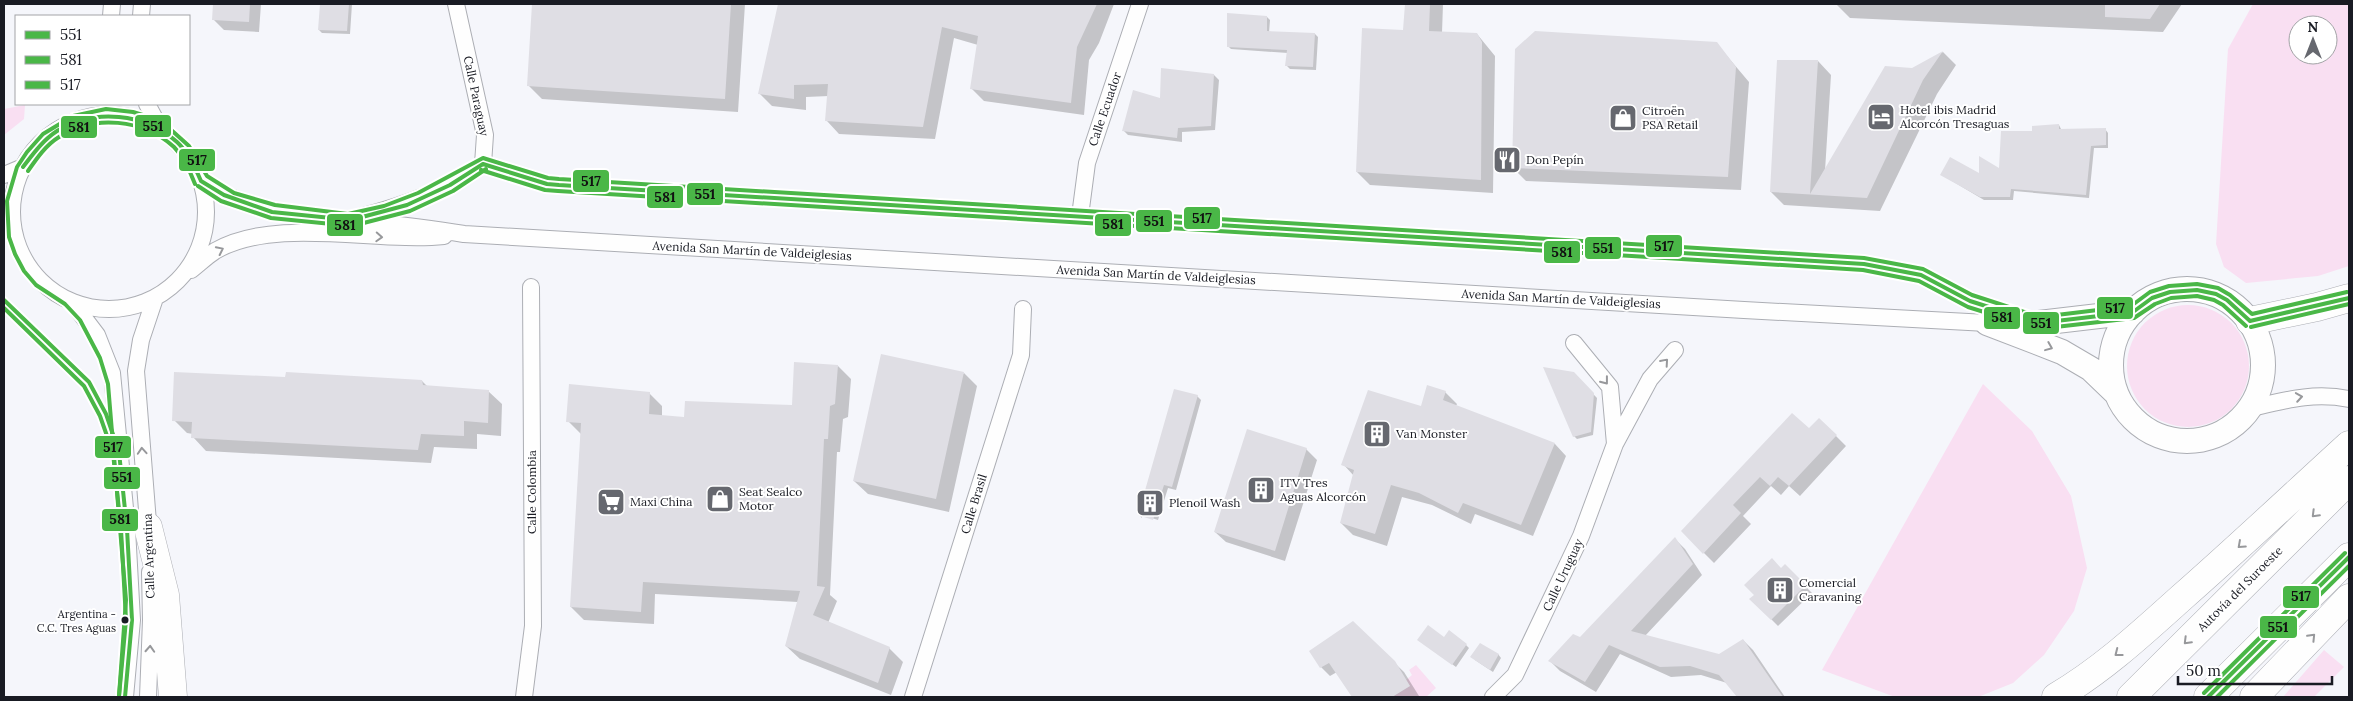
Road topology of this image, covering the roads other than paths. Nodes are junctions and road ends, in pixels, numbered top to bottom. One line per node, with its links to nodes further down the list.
1 (456, 4): 11 (street, Calle Paraguay)
2 (1140, 4): 10 (street, Calle Ecuador)
3 (89, 105): 5 (street)
4 (148, 105): 6 (street)
5 (80, 120): 6 (street); 7 (street)
6 (161, 130): 9 (street)
7 (23, 167): 8 (street); 13 (street)
8 (4, 175)
9 (201, 181): 11 (street, Avenida San Martín de Valdeiglesias); 14 (street)
10 (1080, 216)
11 (350, 220): 12 (street, Avenida San Martín de Valdeiglesias)
12 (464, 234): 14 (street, Avenida San Martín de Valdeiglesias, one-way to 12); 22 (street, Avenida San Martín de Valdeiglesias)
13 (11, 242): 18 (street)
14 (180, 279): 16 (street, Avenida San Martín de Valdeiglesias)
15 (531, 287): 37 (street, Calle Colombia)
16 (155, 298): 18 (street); 31 (street, Calle Argentina, one-way to 16)
17 (2349, 298): 21 (highway)
18 (72, 302): 34 (street, Calle Argentina)
19 (1024, 309): 38 (street, Calle Brasil)
20 (2133, 312): 21 (street); 22 (street); 25 (street)
21 (2250, 321): 27 (street)
22 (1987, 323): 25 (street, one-way to 25)
23 (1574, 343): 28 (street, Calle Uruguay, one-way to 28)
24 (1675, 350): 28 (street, Calle Uruguay, one-way to 24)
25 (2116, 393): 27 (street)
26 (2349, 399): 27 (street, one-way to 26)
27 (2251, 408)
28 (1615, 444): 39 (street, Calle Uruguay)
29 (2349, 445): 40 (highway, one-way to 40)
30 (2349, 480): 41 (highway, Autovía del Suroeste, one-way to 41)
31 (148, 527): 35 (street, Calle Argentina, one-way to 31); 36 (highway)
32 (2349, 557): 42 (highway)
33 (2349, 598): 43 (highway, one-way to 33)
34 (125, 697)
35 (148, 697)
36 (173, 697)
37 (524, 697)
38 (914, 697)
39 (1493, 697)
40 (2056, 697)
41 (2131, 697)
42 (2208, 697)
43 (2254, 697)

